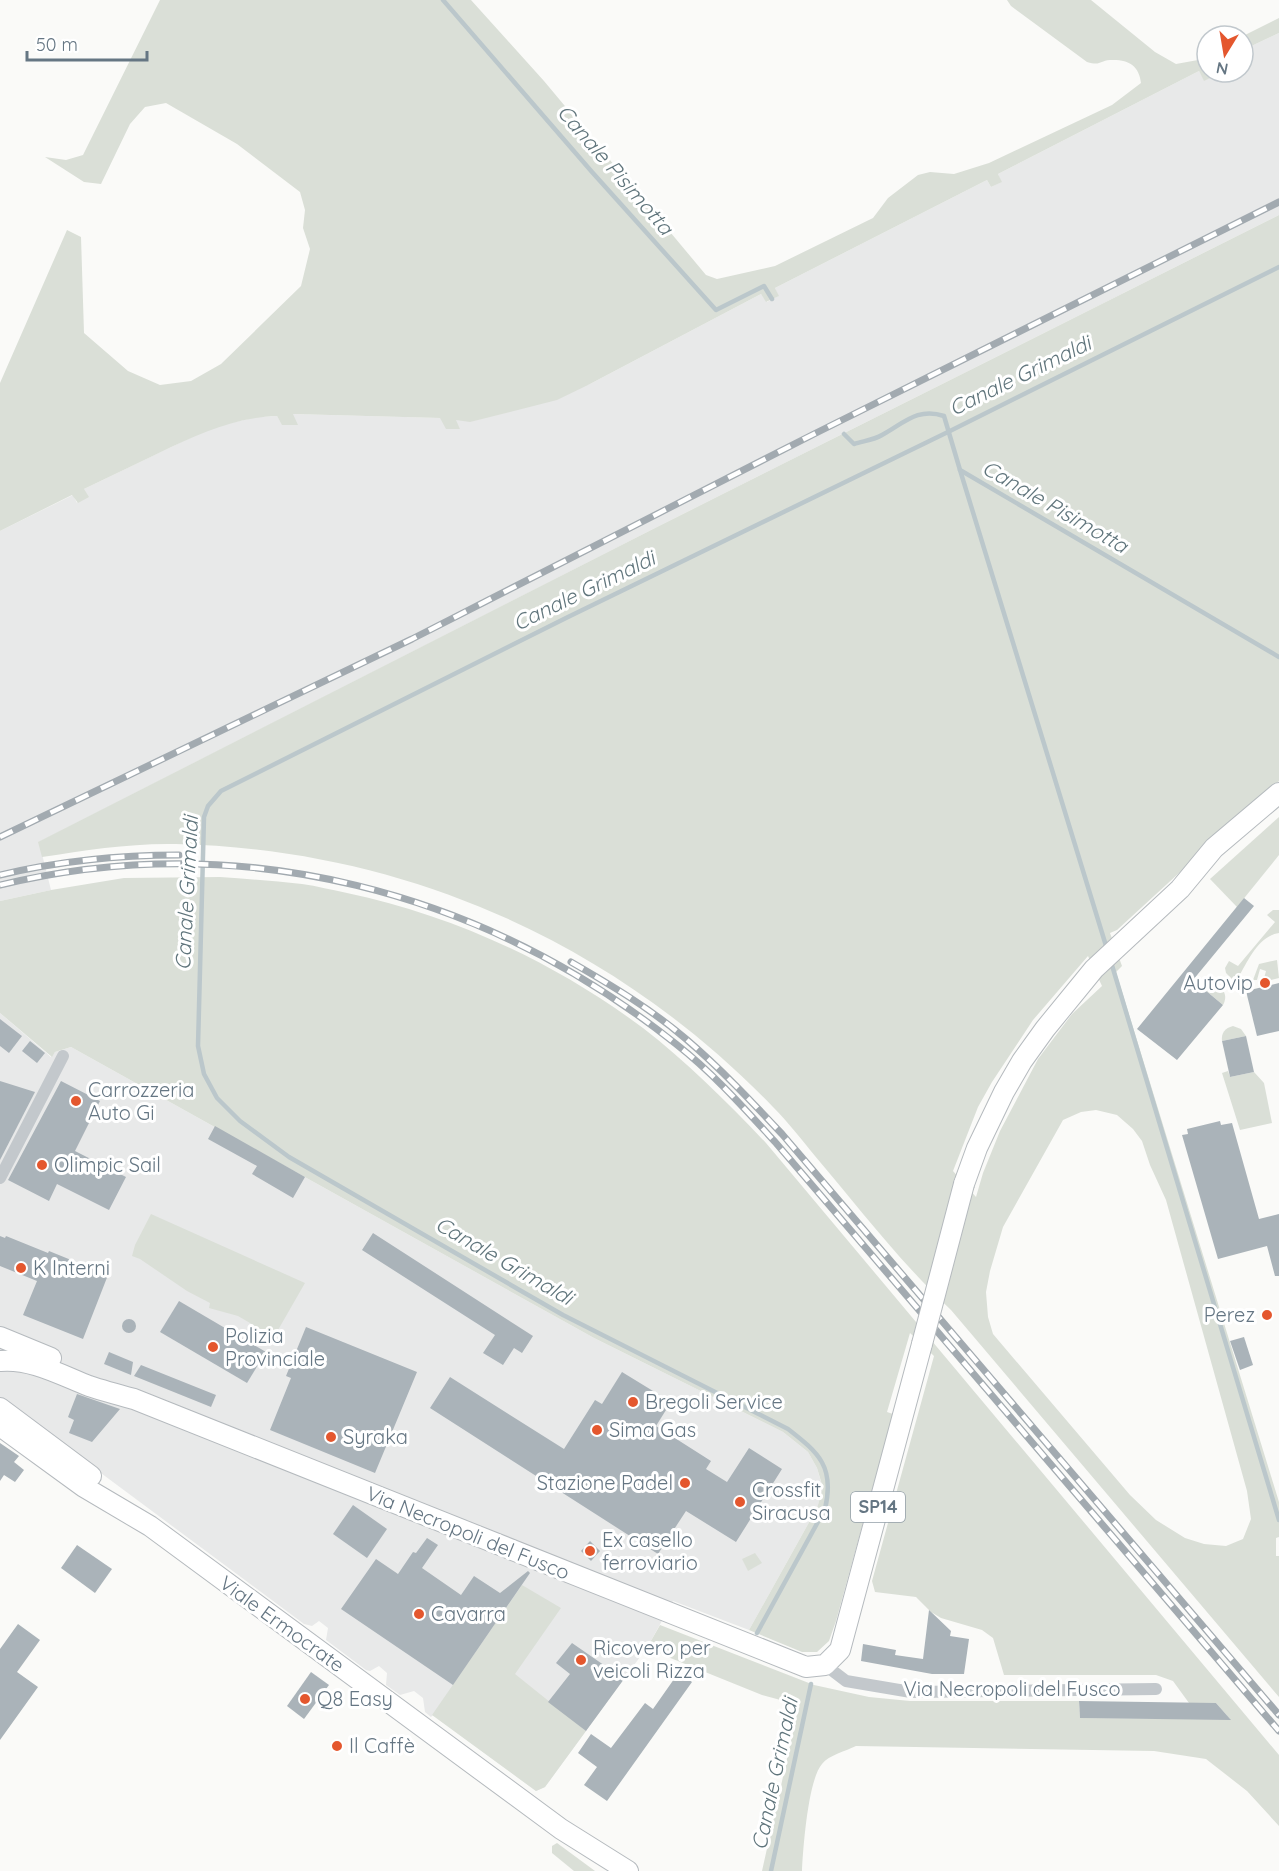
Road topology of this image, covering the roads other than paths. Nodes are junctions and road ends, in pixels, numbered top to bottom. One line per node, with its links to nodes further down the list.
1 (1279, 793): 3 (main road)
2 (1279, 808): 3 (main road)
3 (1180, 889): 12 (main road, SP14, bridge)
4 (63, 1056): 5 (street)
5 (0, 1178)
6 (1, 1341): 8 (main road)
7 (0, 1361): 8 (main road)
8 (134, 1399): 12 (main road, Via Necropoli del Fusco)
9 (0, 1408): 11 (main road)
10 (0, 1426): 11 (main road, Viale Ermocrate)
11 (150, 1526): 14 (main road, Viale Ermocrate)
12 (825, 1665): 13 (street, Via Necropoli del Fusco)
13 (1156, 1689)
14 (561, 1828): 15 (main road, Viale Ermocrate); 16 (main road, Viale Ermocrate)
15 (608, 1871)
16 (628, 1871)

